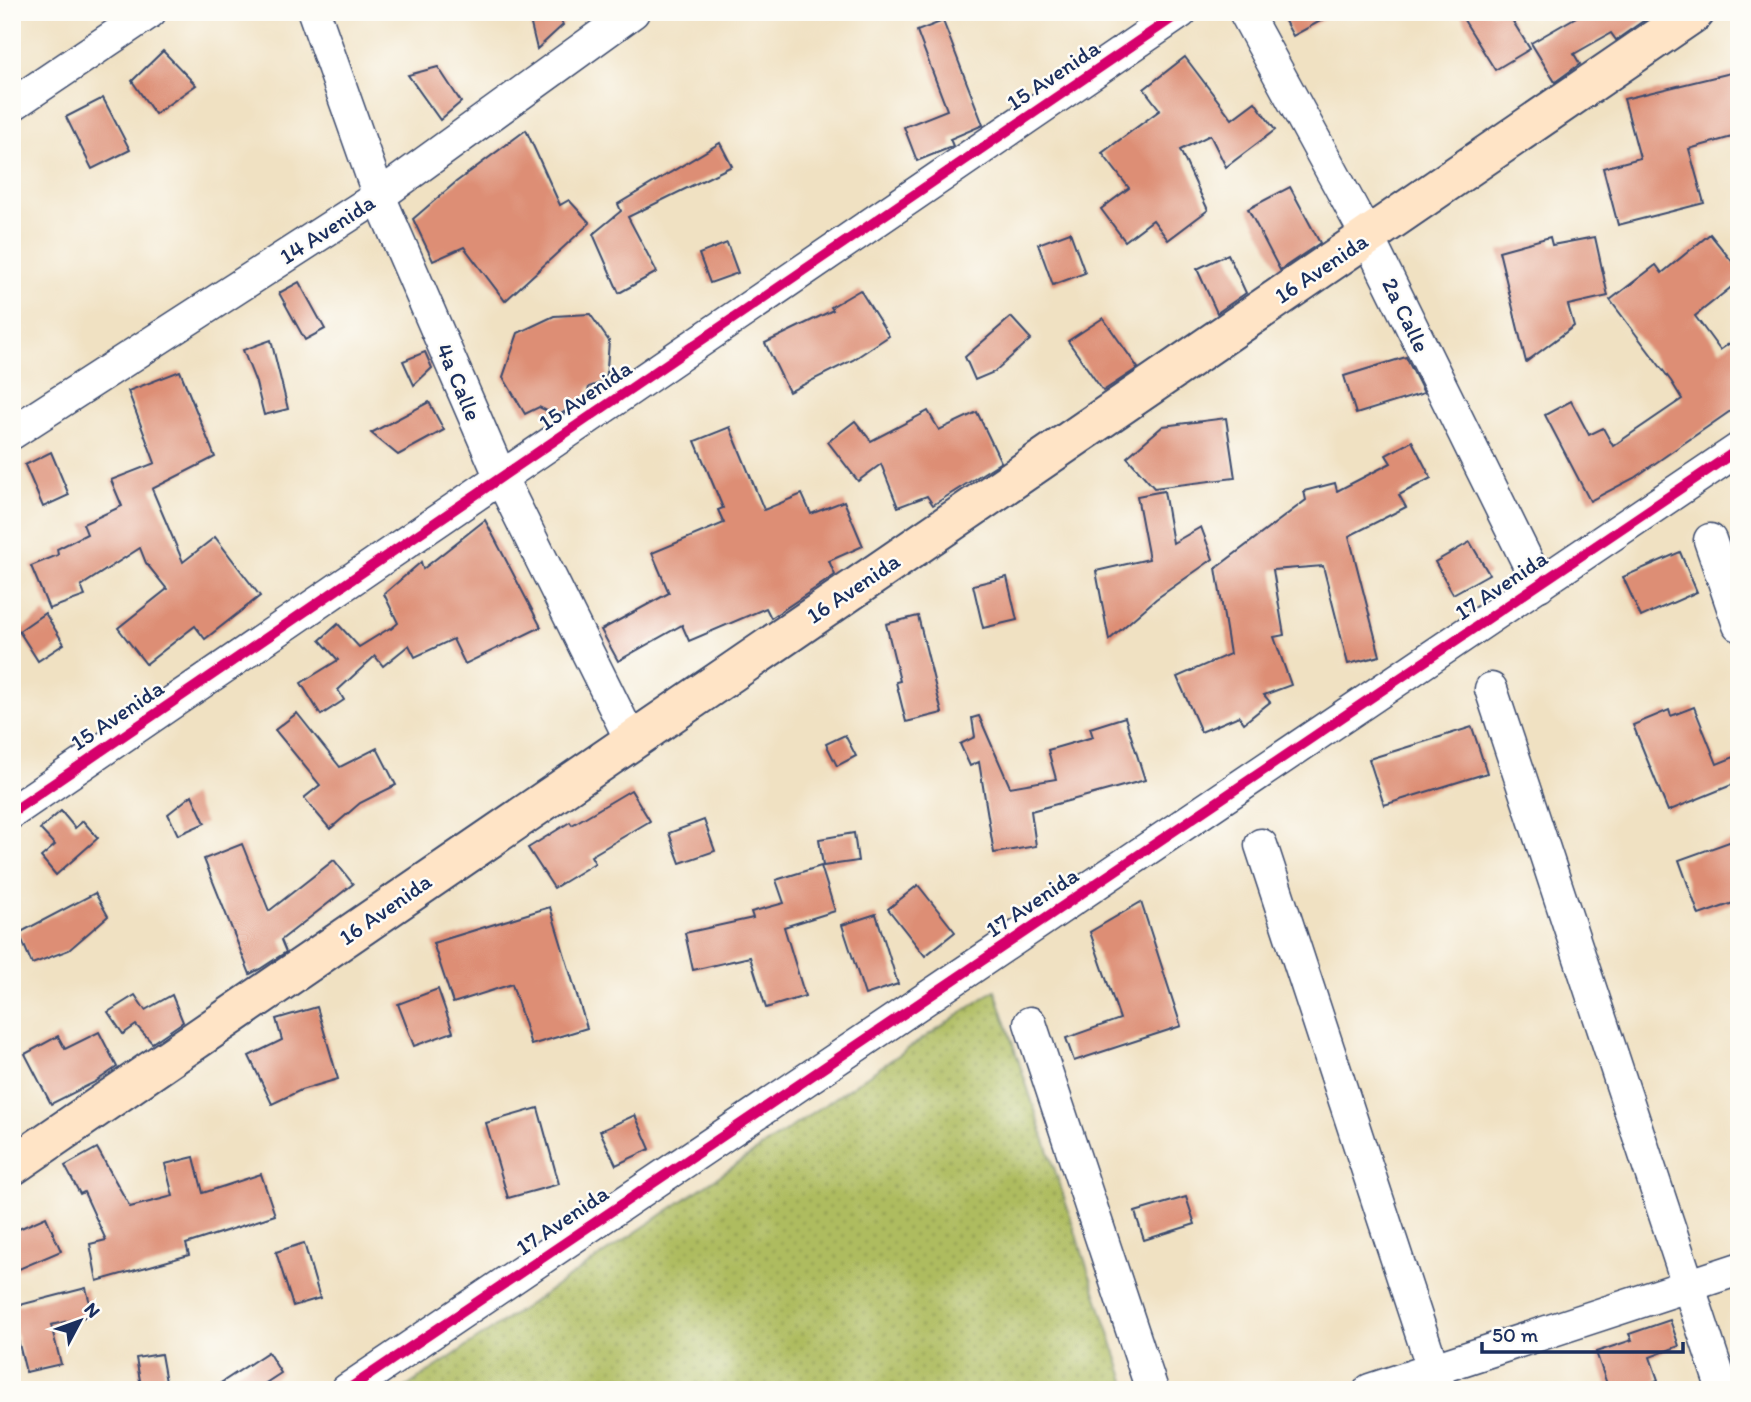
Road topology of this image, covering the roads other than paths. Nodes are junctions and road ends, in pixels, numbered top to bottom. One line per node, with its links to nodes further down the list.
1 (150, 12): 7 (street)
2 (314, 12): 8 (street, 4a Calle)
3 (633, 12): 8 (street, 14 Avenida)
4 (1181, 12): 12 (street, 15 Avenida)
5 (1245, 12): 9 (street, 2a Calle)
6 (1695, 12): 9 (main road, 16 Avenida)
7 (12, 105)
8 (379, 196): 10 (street, 14 Avenida); 12 (street, 4a Calle)
9 (1367, 236): 14 (street, 2a Calle); 17 (main road, 16 Avenida)
10 (12, 433)
11 (1739, 449): 14 (street, 17 Avenida)
12 (501, 478): 17 (street, 4a Calle); 18 (street, 15 Avenida)
13 (1710, 540): 15 (street)
14 (1539, 585): 25 (street, 17 Avenida)
15 (1739, 625)
16 (1491, 689): 23 (street)
17 (631, 740): 21 (main road, 16 Avenida)
18 (12, 812)
19 (1261, 845): 24 (street)
20 (1030, 1023): 26 (street)
21 (12, 1166)
22 (1739, 1269): 23 (street)
23 (1689, 1286): 24 (street); 28 (street)
24 (1437, 1379): 27 (street)
25 (347, 1390)
26 (1152, 1390)
27 (1370, 1390)
28 (1723, 1390)

